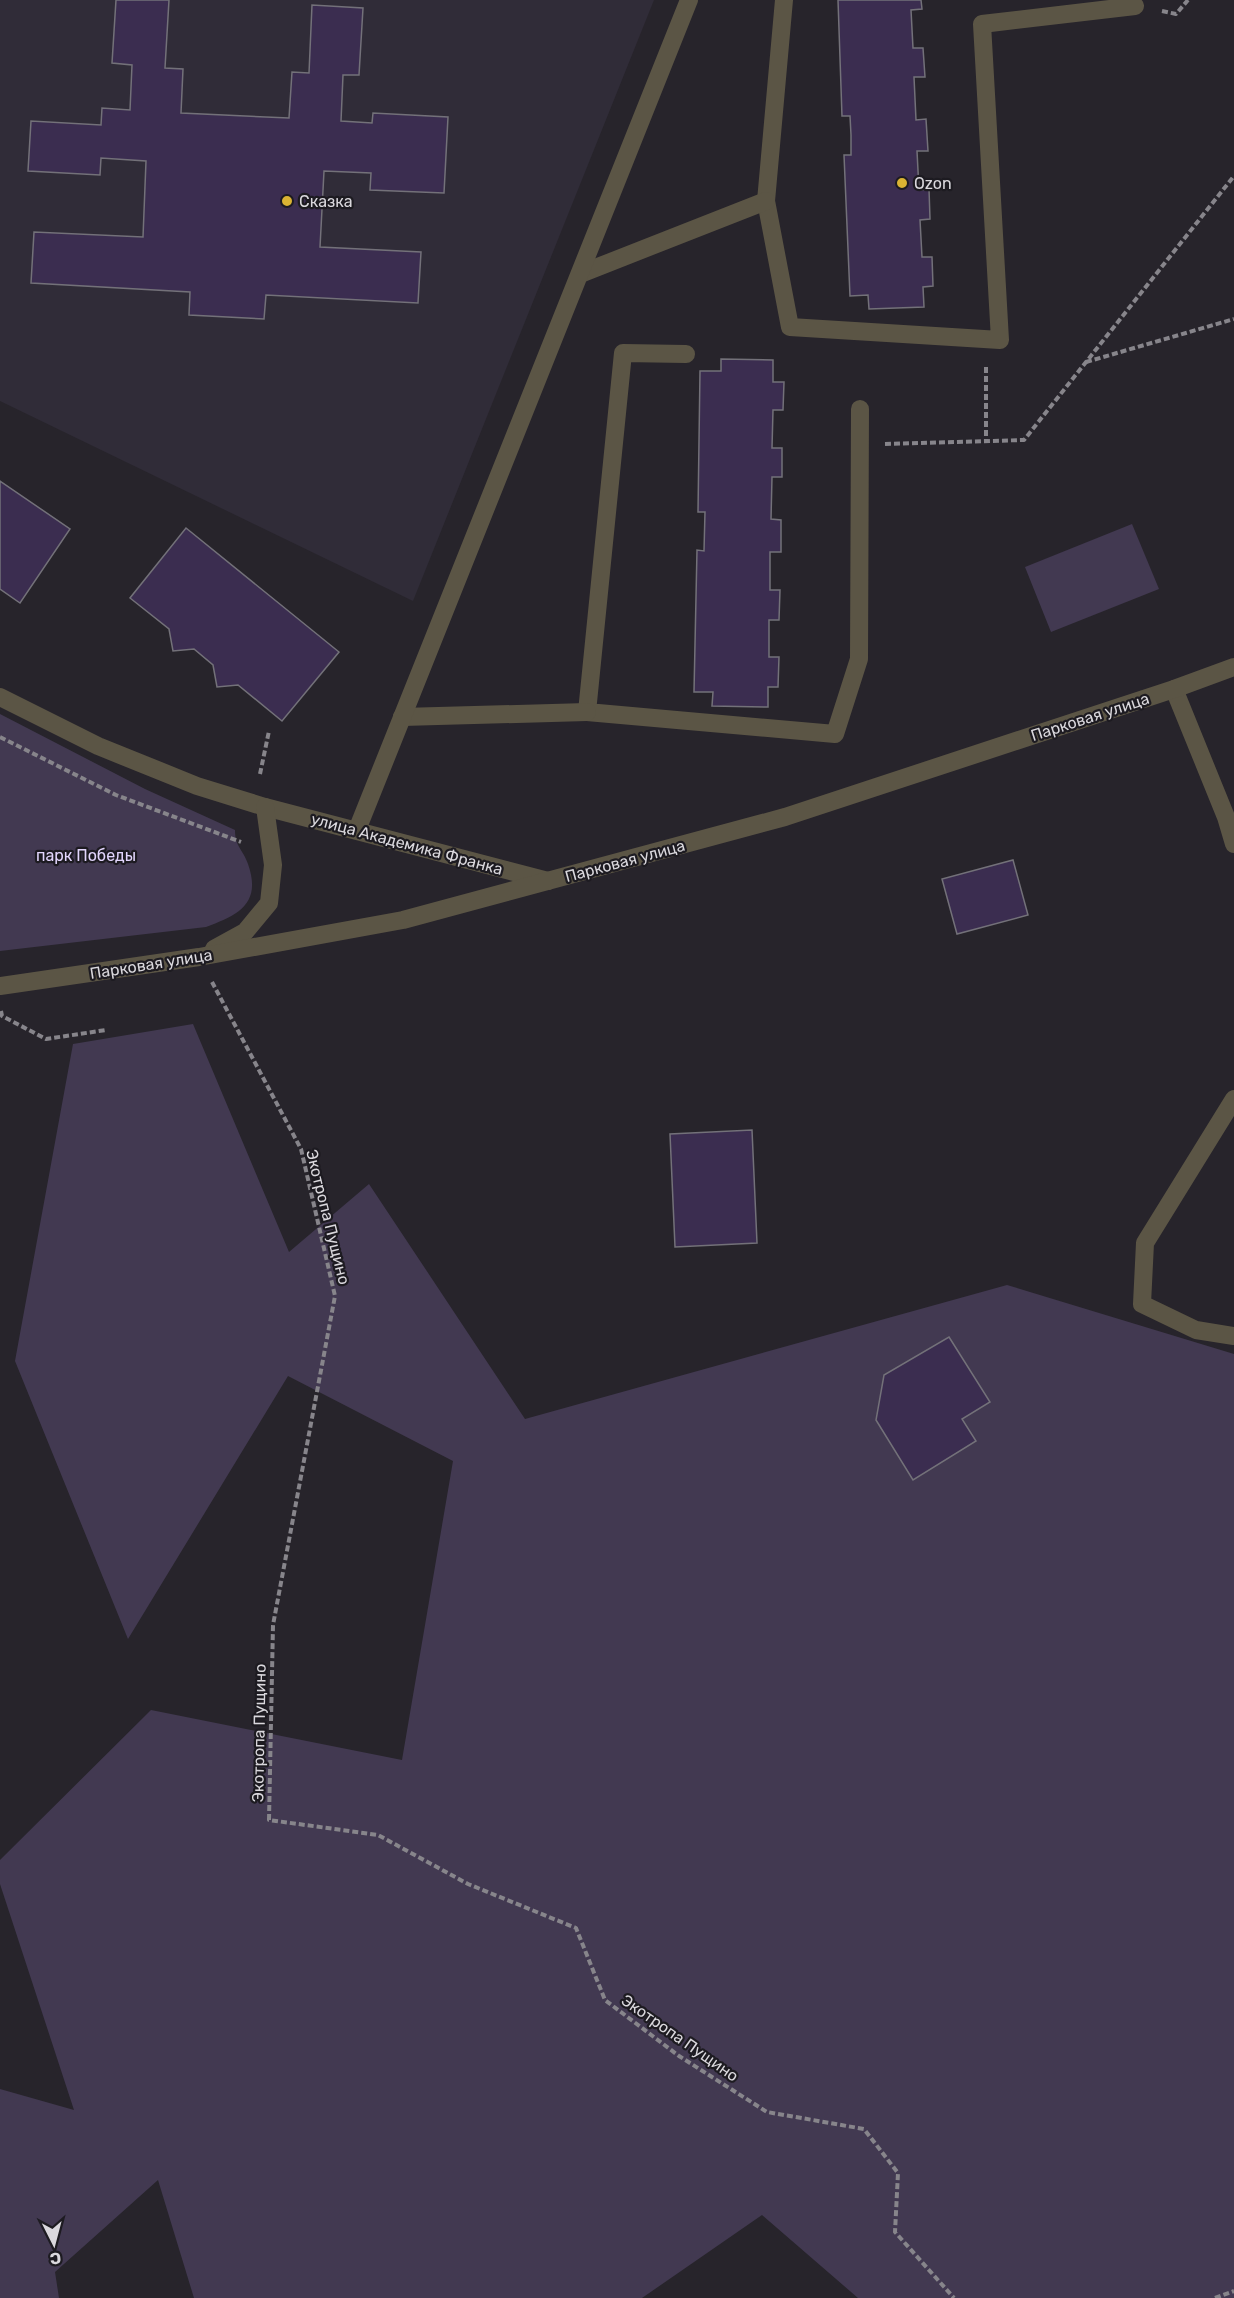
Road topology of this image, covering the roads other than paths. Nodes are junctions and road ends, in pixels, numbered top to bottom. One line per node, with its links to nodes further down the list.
1 (689, 0): 5 (street)
2 (784, 0): 4 (street)
3 (1135, 6): 4 (street)
4 (766, 201): 5 (street)
5 (580, 274): 12 (street)
6 (686, 354): 11 (street)
7 (860, 409): 11 (street)
8 (1234, 667): 9 (street, Парковая улица)
9 (1174, 689): 15 (street); 16 (street, Парковая улица)
10 (0, 696): 13 (street, улица Академика Франка)
11 (586, 712): 12 (street)
12 (402, 717): 14 (street)
13 (265, 807): 14 (street, улица Академика Франка); 17 (street)
14 (357, 830): 16 (street, улица Академика Франка)
15 (1234, 844)
16 (549, 882): 17 (street, Парковая улица)
17 (199, 957): 18 (street, Парковая улица)
18 (0, 986)
19 (1234, 1099): 20 (street)
20 (1234, 1336)

